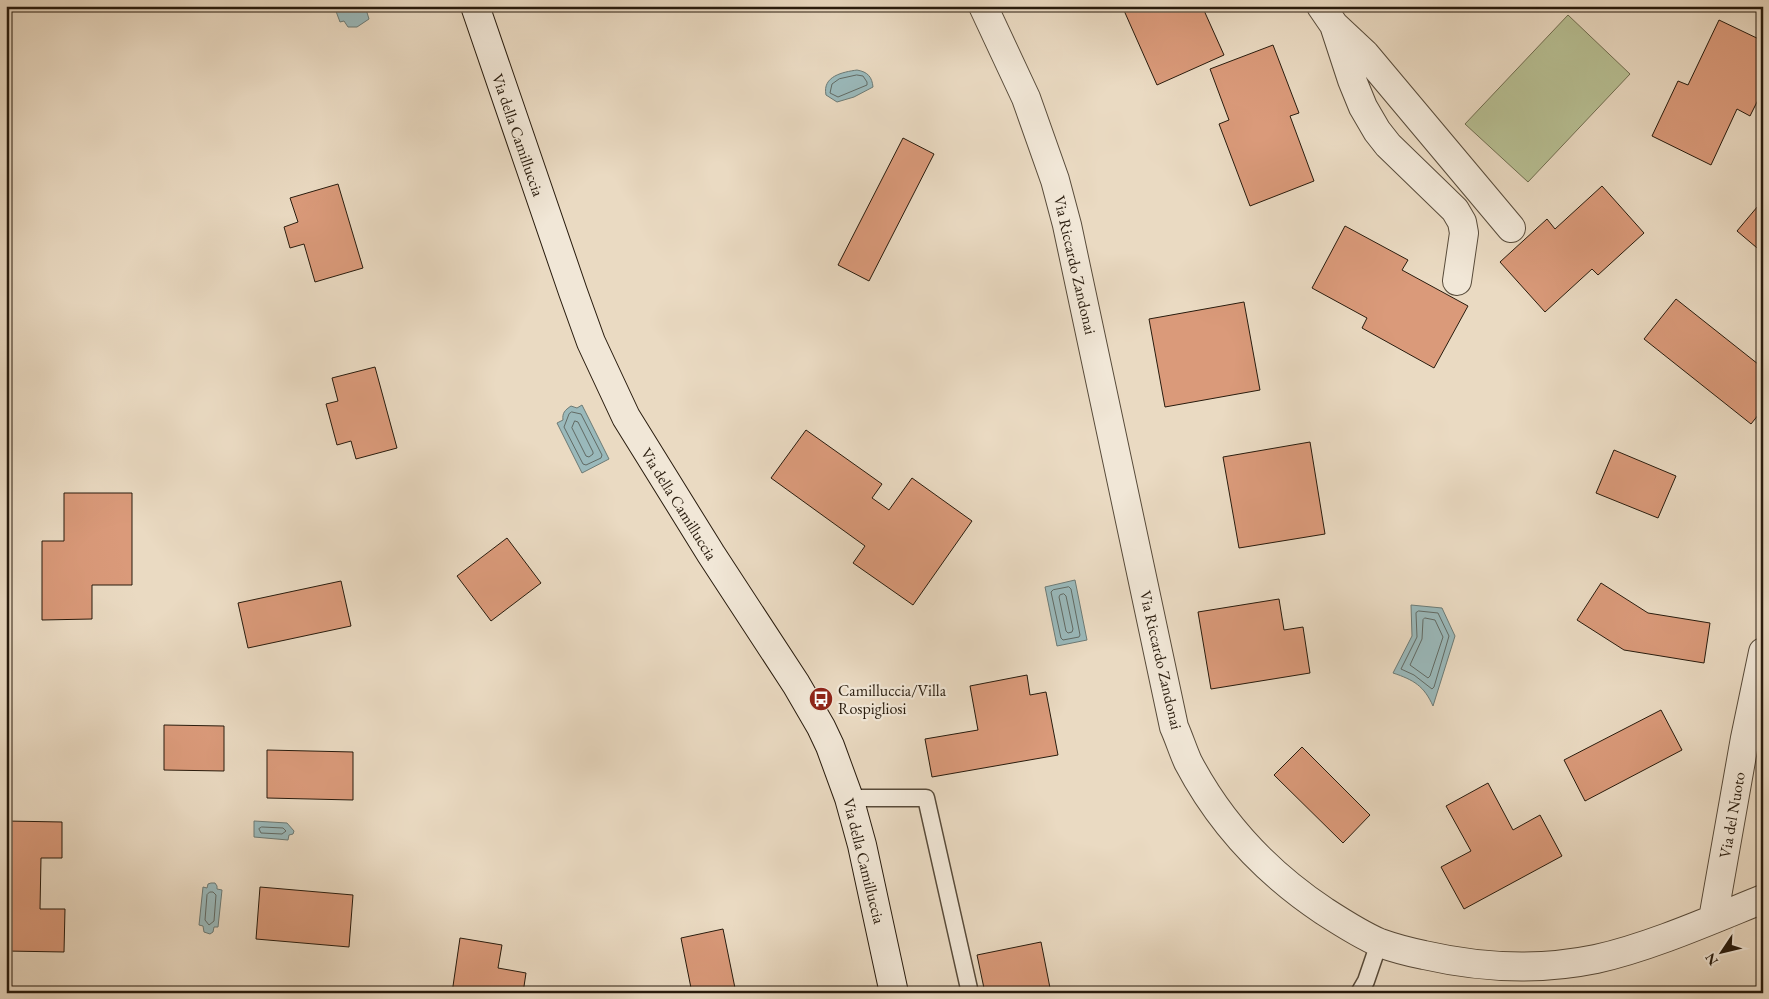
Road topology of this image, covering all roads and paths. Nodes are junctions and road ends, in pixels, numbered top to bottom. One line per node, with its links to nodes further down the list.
1 (475, 6): 7 (street, Via della Camilluccia)
2 (983, 6): 10 (street, Via Riccardo Zandonai)
3 (1327, 16): 4 (street); 5 (street)
4 (1511, 228)
5 (1457, 281)
6 (1763, 652): 9 (street, Via del Nuoto)
7 (849, 798): 11 (street, Via della Camilluccia); 12 (lane)
8 (1763, 899): 9 (street, Via Riccardo Zandonai)
9 (1713, 919): 10 (street, Via Riccardo Zandonai)
10 (1379, 943): 13 (lane)
11 (894, 993)
12 (970, 993)
13 (1359, 993)

